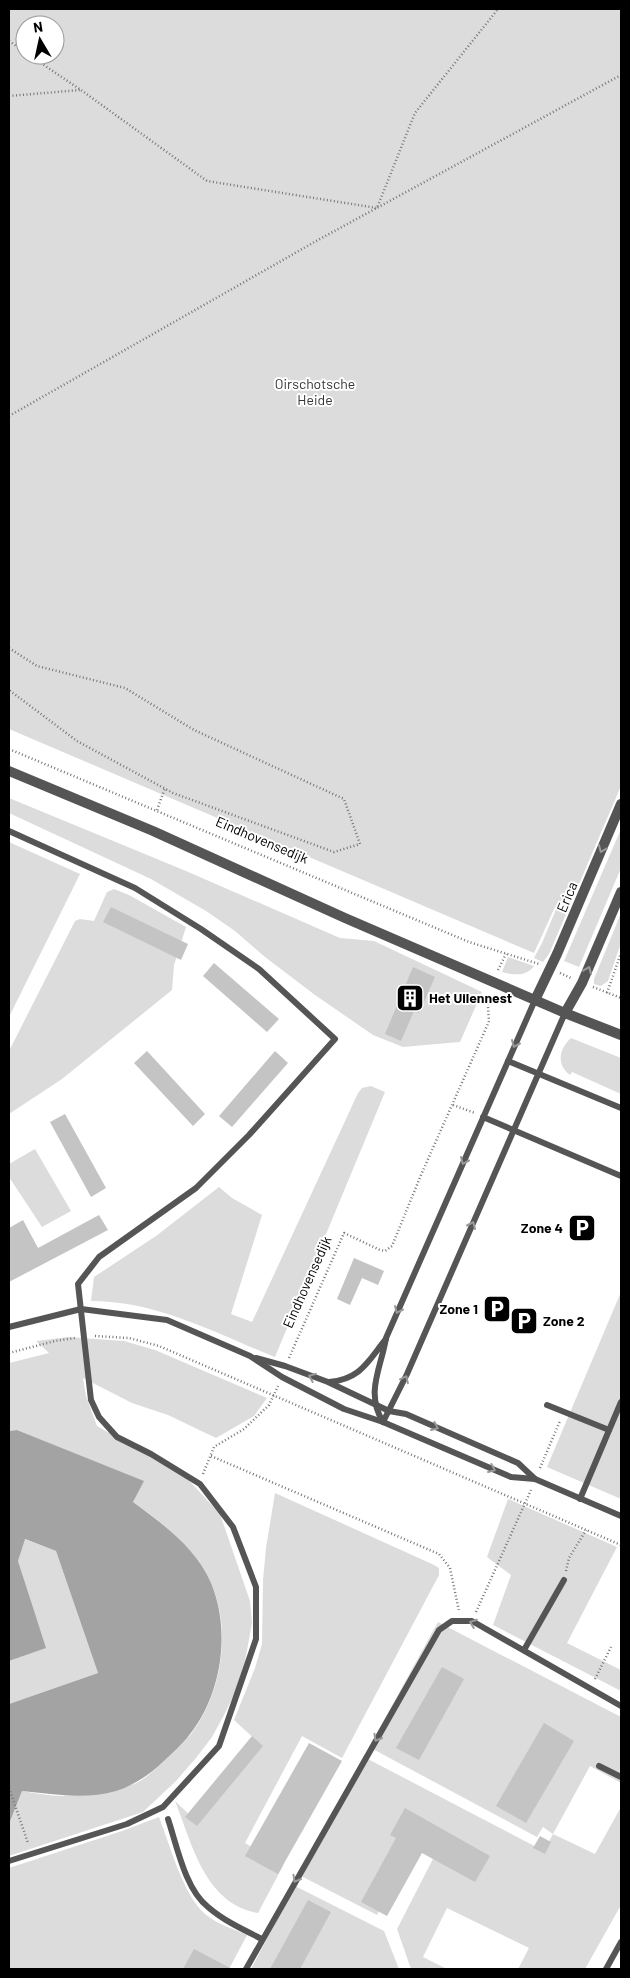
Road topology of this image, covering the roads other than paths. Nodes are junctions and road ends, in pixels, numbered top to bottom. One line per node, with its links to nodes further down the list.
1 (9, 771): 5 (street)
2 (621, 804): 5 (street, Erica, one-way to 5)
3 (9, 831): 14 (lane)
4 (621, 892): 6 (street, one-way to 4)
5 (535, 1000): 6 (street); 8 (lane, one-way to 8)
6 (565, 1013): 7 (street); 9 (lane)
7 (621, 1036)
8 (508, 1061): 9 (lane); 11 (lane)
9 (538, 1073): 10 (lane); 12 (lane)
10 (621, 1108)
11 (484, 1117): 12 (lane); 16 (lane, one-way to 16)
12 (514, 1132): 13 (lane); 22 (lane, one-way to 12)
13 (621, 1176)
14 (81, 1309): 15 (lane); 17 (lane); 34 (lane)
15 (9, 1327)
16 (386, 1338): 18 (lane); 20 (lane)
17 (250, 1356): 18 (lane, one-way to 17); 23 (lane)
18 (328, 1382): 20 (lane)
19 (621, 1402): 24 (lane)
20 (376, 1405): 22 (lane); 23 (lane)
21 (546, 1405): 24 (lane)
22 (389, 1411): 23 (lane); 25 (lane, one-way to 25)
23 (383, 1422): 25 (lane, one-way to 25)
24 (609, 1430): 26 (lane)
25 (535, 1479): 26 (lane)
26 (580, 1499): 27 (lane)
27 (621, 1516)
28 (564, 1580): 29 (lane)
29 (524, 1650): 30 (lane); 35 (lane, one-way to 35)
30 (621, 1706)
31 (599, 1766): 32 (lane)
32 (620, 1774)
33 (168, 1819): 35 (lane)
34 (9, 1861)
35 (262, 1939): 37 (lane)
36 (621, 1942): 38 (lane)
37 (246, 1969)
38 (606, 1969)

